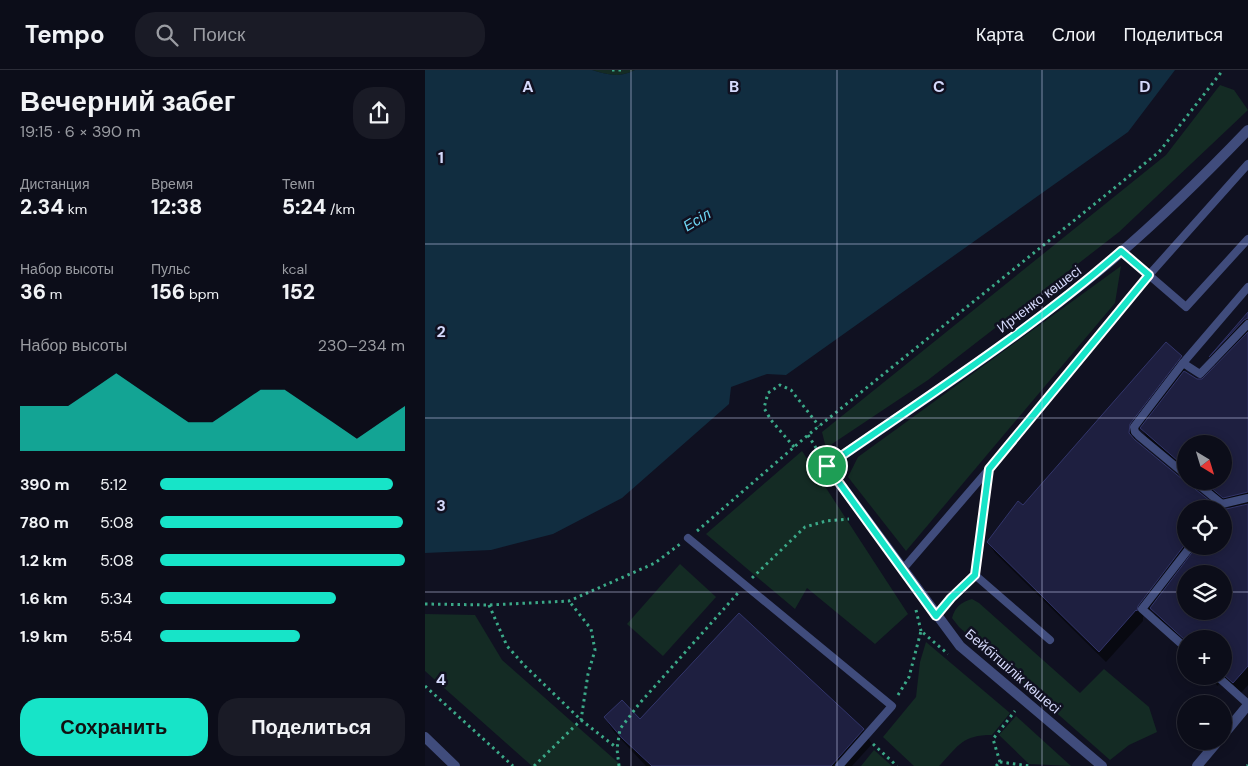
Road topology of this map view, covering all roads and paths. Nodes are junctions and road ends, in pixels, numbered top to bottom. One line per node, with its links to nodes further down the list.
1 (612, 70): 2 (path)
2 (623, 70)
3 (1223, 70): 12 (path)
4 (1248, 130): 7 (street, Ирченко көшесі)
5 (1248, 164): 8 (lane)
6 (1248, 239): 8 (lane)
7 (1121, 251): 8 (lane); 15 (street, Ирченко көшесі)
8 (1149, 275): 17 (lane)
9 (1248, 287): 11 (lane)
10 (1248, 324): 11 (lane)
11 (1183, 363): 16 (lane)
12 (819, 426): 13 (path); 14 (path)
13 (808, 435): 14 (path); 15 (path)
14 (794, 447): 23 (path)
15 (827, 466): 25 (street, Бейбітшілік көшесі)
16 (1177, 468)
17 (989, 469): 25 (lane); 26 (path)
18 (1203, 490): 20 (lane)
19 (1248, 498): 21 (lane)
20 (1213, 500)
21 (1232, 503)
22 (855, 518): 27 (path)
23 (688, 538): 27 (lane); 28 (path)
24 (1184, 555): 33 (lane)
25 (903, 569): 31 (street, Бейбітшілік көшесі)
26 (975, 575): 31 (lane); 32 (lane)
27 (745, 585): 39 (lane); 46 (path)
28 (569, 601): 30 (path); 42 (path)
29 (425, 604): 30 (path)
30 (489, 605): 42 (path)
31 (936, 616): 57 (street, Бейбітшілік көшесі)
32 (1050, 640)
33 (1177, 640)
34 (950, 656): 39 (path)
35 (1227, 685): 38 (lane)
36 (425, 686): 50 (path)
37 (1008, 705): 40 (path)
38 (1248, 705): 43 (street)
39 (892, 706): 45 (lane)
40 (1015, 711): 41 (path); 48 (path)
41 (1022, 718)
42 (581, 720): 46 (path); 51 (path)
43 (1232, 724)
44 (425, 737): 49 (street)
45 (866, 737): 53 (lane); 54 (path)
46 (617, 749): 52 (path)
47 (1210, 750): 58 (street)
48 (1000, 762): 55 (path); 56 (path)
49 (455, 766)
50 (513, 766)
51 (534, 766)
52 (619, 766)
53 (839, 766)
54 (897, 766)
55 (996, 766)
56 (1030, 766)
57 (1102, 766)
58 (1197, 766)

